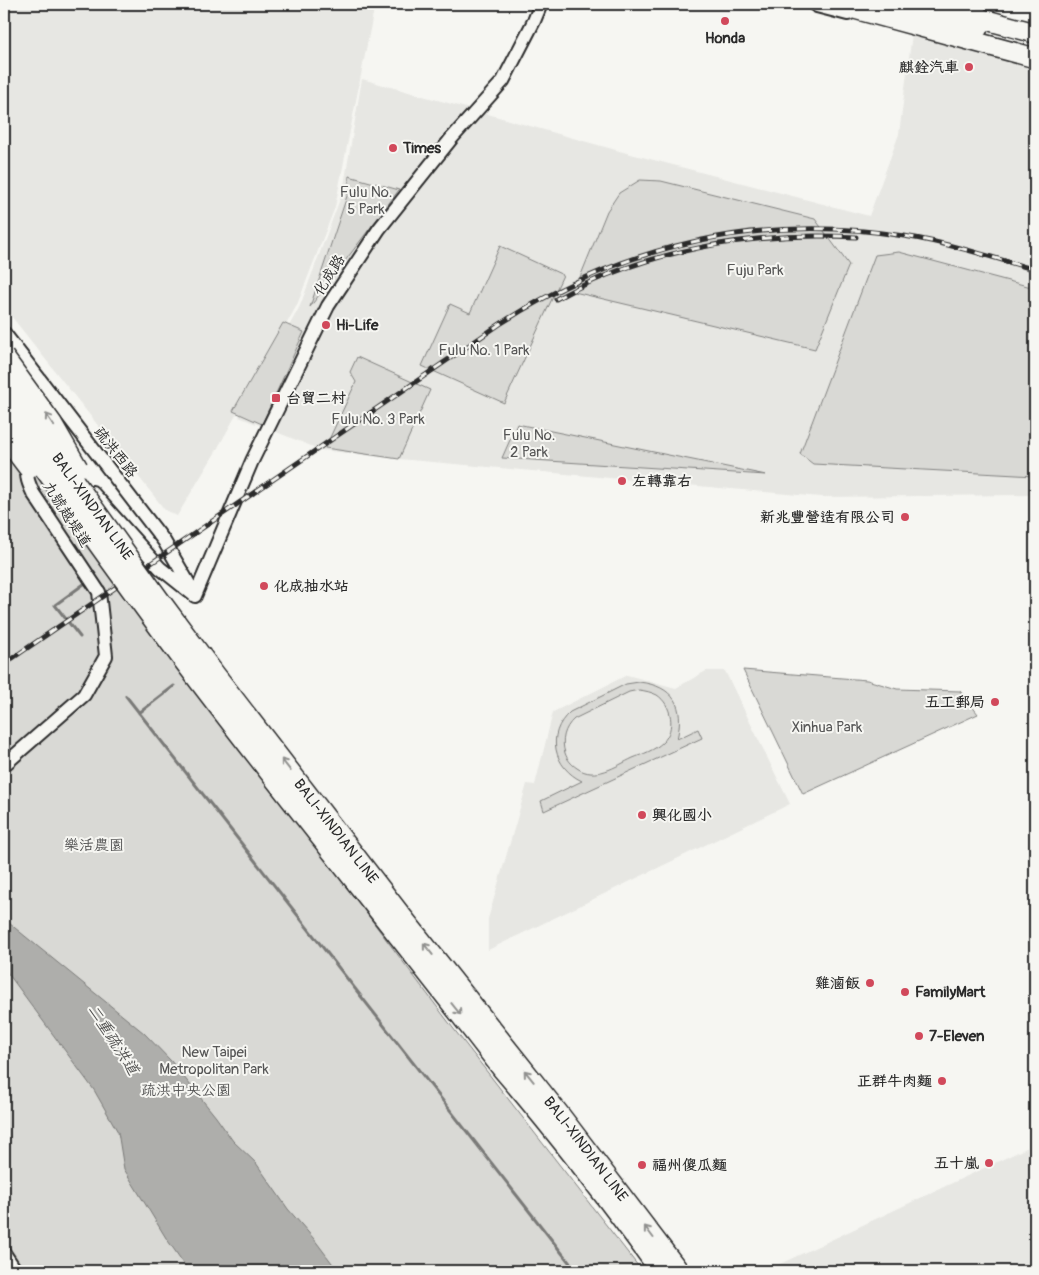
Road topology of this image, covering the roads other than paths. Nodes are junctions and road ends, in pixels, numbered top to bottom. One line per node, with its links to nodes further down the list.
1 (541, 4): 18 (street, 化成路)
2 (816, 4): 11 (main road)
3 (836, 4): 10 (highway)
4 (890, 4): 9 (highway)
5 (926, 4): 8 (highway)
6 (945, 4): 7 (main road)
7 (1035, 28)
8 (1035, 33)
9 (1035, 45)
10 (1035, 58)
11 (1035, 66)
12 (4, 333): 18 (street, 疏洪西路)
13 (4, 357): 17 (highway, one-way to 13, bridge)
14 (4, 383): 17 (highway, BALI-XINDIAN LINE, bridge)
15 (4, 413): 20 (highway, BALI-XINDIAN LINE, bridge)
16 (4, 436): 20 (highway, bridge)
17 (127, 553): 24 (highway, BALI-XINDIAN LINE, one-way to 17, bridge)
18 (196, 596): 19 (street, 九號越堤道)
19 (4, 765)
20 (374, 905): 23 (highway, BALI-XINDIAN LINE, one-way to 23, bridge)
21 (4, 1253): 22 (street)
22 (16, 1271)
23 (660, 1271)
24 (679, 1271)

